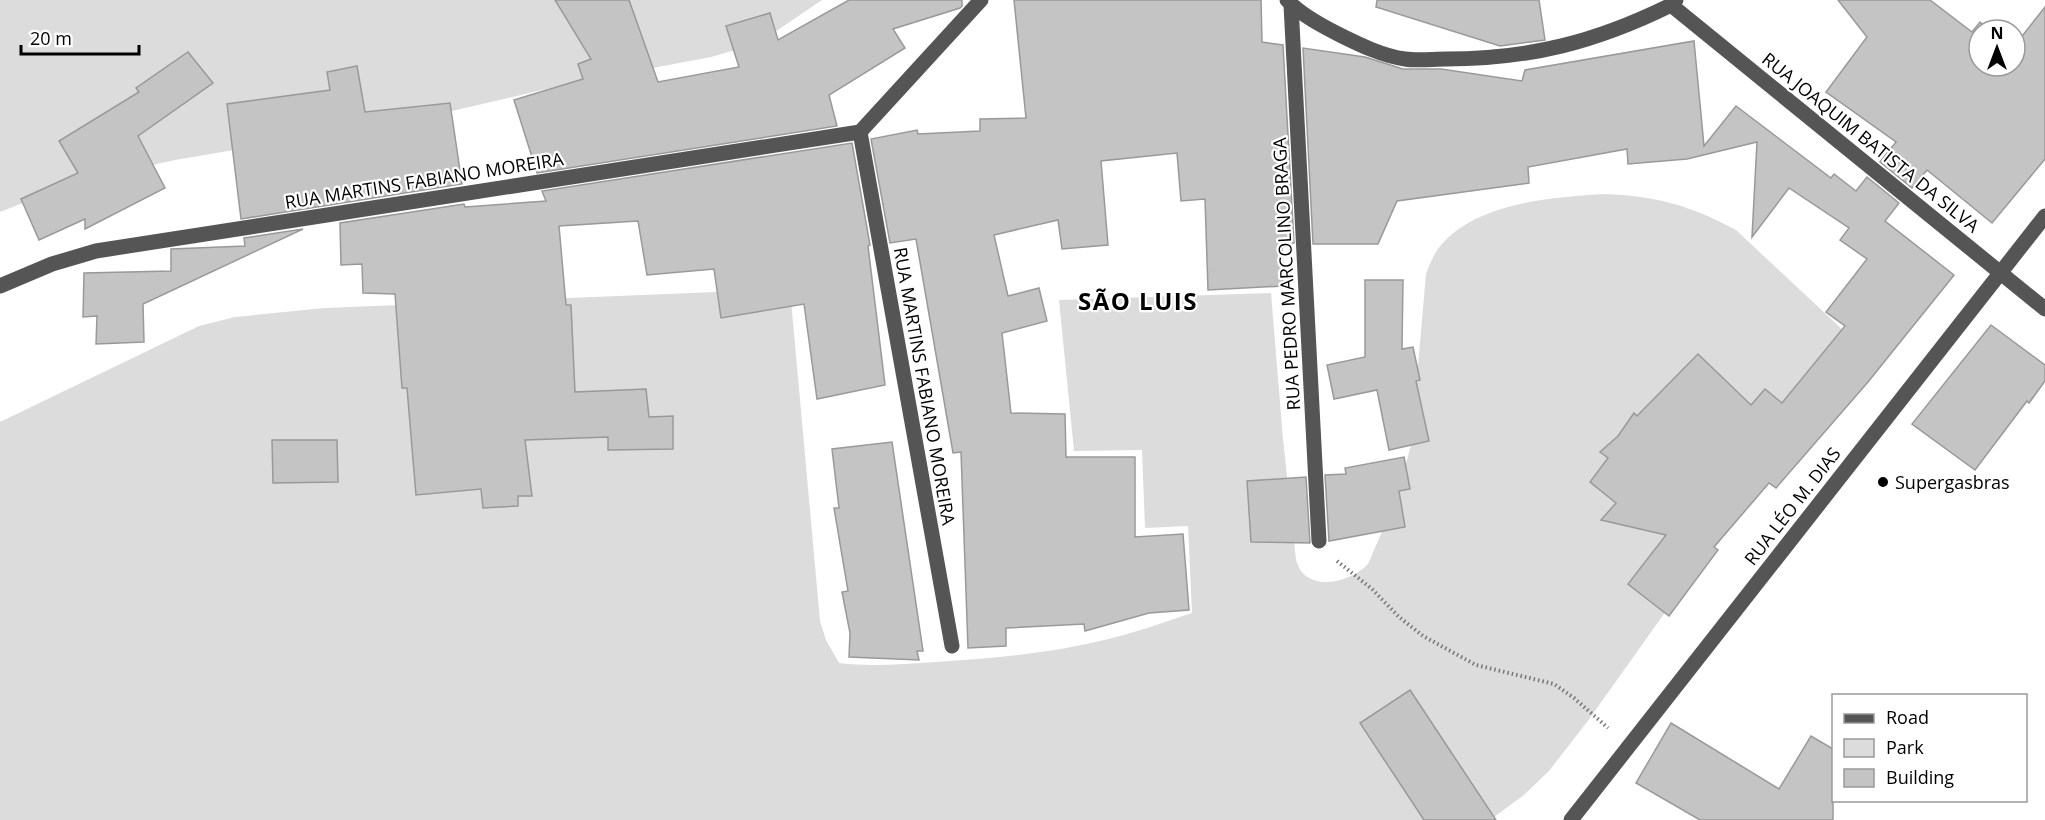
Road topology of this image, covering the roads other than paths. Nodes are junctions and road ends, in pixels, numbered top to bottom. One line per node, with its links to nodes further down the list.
1 (981, 0): 4 (street)
2 (1289, 2): 3 (street); 9 (street, RUA PEDRO MARCOLINO BRAGA)
3 (1673, 3): 6 (street, RUA JOAQUIM BATISTA DA SILVA)
4 (860, 132): 7 (street, RUA MARTINS FABIANO MOREIRA); 10 (street, RUA MARTINS FABIANO MOREIRA)
5 (2045, 216): 6 (street, RUA LÉO M. DIAS)
6 (2000, 272): 8 (street, RUA JOAQUIM BATISTA DA SILVA); 11 (street, RUA LÉO M. DIAS)
7 (0, 286)
8 (2045, 309)
9 (1319, 541)
10 (952, 646)
11 (1571, 820)

